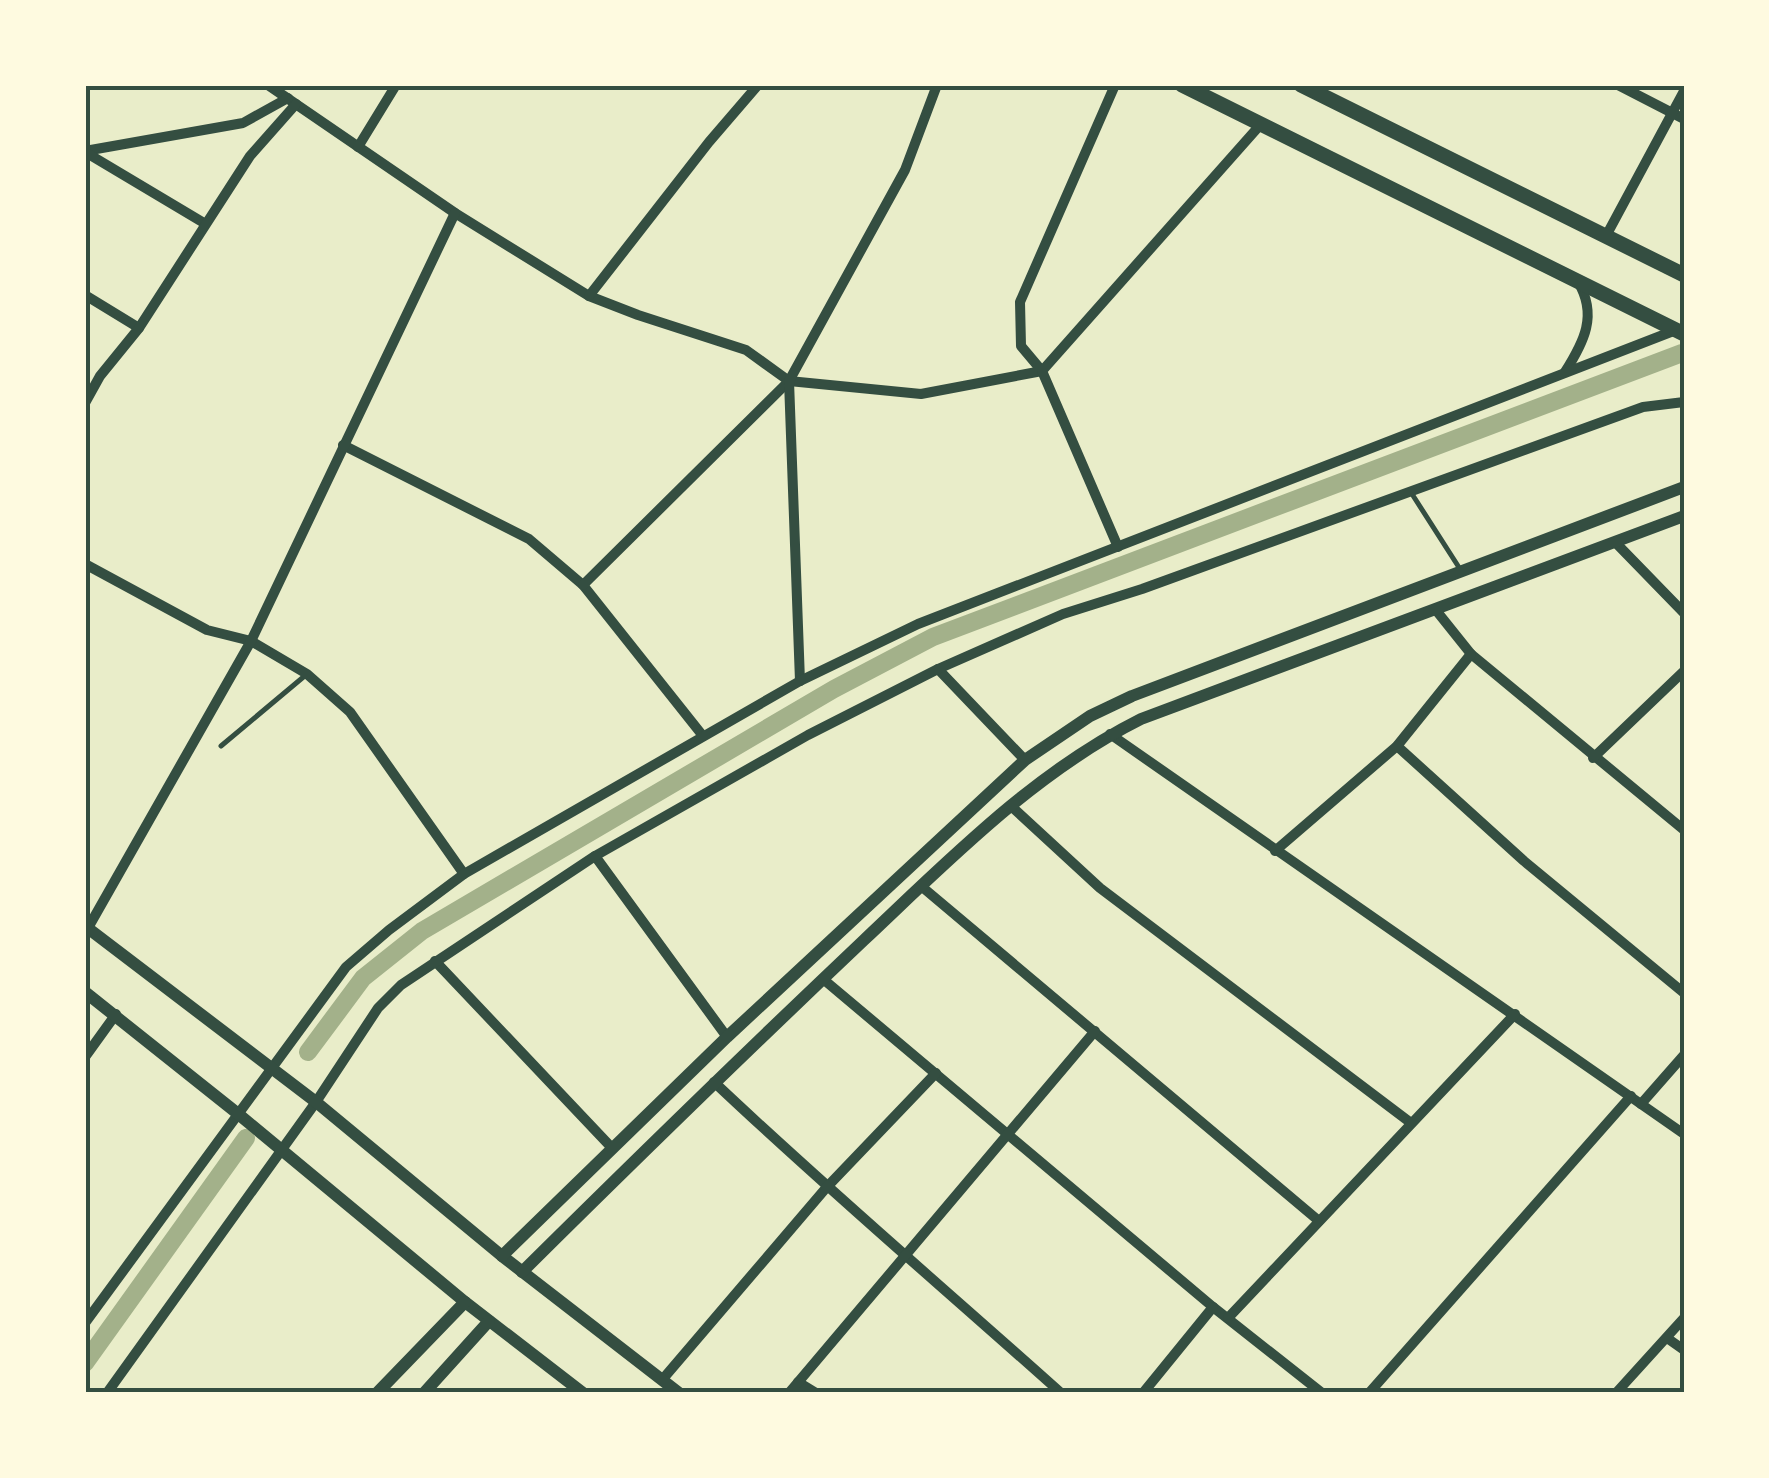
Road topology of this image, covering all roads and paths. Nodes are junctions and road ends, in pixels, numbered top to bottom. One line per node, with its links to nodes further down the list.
1 (268, 85): 10 (street)
2 (396, 85): 14 (street)
3 (758, 85): 22 (street)
4 (937, 85): 27 (street)
5 (1115, 85): 25 (street)
6 (1182, 85): 13 (main road)
7 (1301, 85): 18 (main road)
8 (1618, 85): 11 (street)
9 (1684, 91): 11 (street)
10 (292, 101): 14 (street); 15 (street); 17 (street)
11 (1671, 112): 12 (street); 18 (street)
12 (1684, 119)
13 (1261, 124): 20 (main road); 25 (street)
14 (358, 147): 16 (street)
15 (85, 152): 17 (street)
16 (454, 213): 22 (street); 30 (street)
17 (204, 223): 23 (street)
18 (1606, 236): 19 (main road)
19 (1684, 275)
20 (1577, 280): 24 (main road); 26 (street)
21 (85, 295): 23 (street)
22 (590, 296): 27 (street)
23 (139, 328): 29 (street)
24 (1681, 330): 26 (street)
25 (1042, 371): 27 (street); 35 (street)
26 (1565, 373): 35 (street)
27 (789, 382): 38 (street); 46 (street)
28 (1684, 402): 32 (street)
29 (85, 403)
30 (343, 445): 38 (street); 41 (street)
31 (1684, 487): 37 (street)
32 (1411, 492): 37 (lane); 43 (street)
33 (1684, 516): 34 (street)
34 (1615, 542): 39 (street); 40 (street)
35 (1118, 547): 46 (street)
36 (85, 564): 41 (street)
37 (1462, 571): 52 (street)
38 (583, 585): 48 (street)
39 (1435, 609): 42 (street); 47 (street)
40 (1684, 613)
41 (251, 641): 45 (street); 59 (street)
42 (1471, 654): 50 (street); 51 (street)
43 (938, 670): 52 (street); 56 (street)
44 (1684, 672): 51 (street)
45 (306, 674): 49 (lane); 57 (street)
46 (800, 682): 48 (street)
47 (1110, 734): 53 (street); 55 (street)
48 (703, 736): 57 (street)
49 (222, 746)
50 (1397, 746): 55 (street); 63 (street)
51 (1593, 758): 54 (street)
52 (1025, 760): 67 (street)
53 (1011, 806): 58 (street); 77 (street)
54 (1684, 830)
55 (1275, 851): 65 (street)
56 (595, 856): 60 (street); 67 (street)
57 (464, 874): 70 (street)
58 (921, 886): 61 (street); 66 (street)
59 (86, 927): 70 (street)
60 (435, 961): 74 (street); 81 (street)
61 (823, 979): 71 (street); 72 (street)
62 (85, 992): 64 (street)
63 (1684, 993)
64 (116, 1014): 69 (street); 76 (street)
65 (1515, 1014): 73 (street); 77 (street)
66 (1096, 1031): 78 (street); 83 (street)
67 (727, 1038): 81 (street)
68 (1684, 1055): 75 (street)
69 (85, 1057)
70 (270, 1067): 74 (street); 76 (street)
71 (936, 1072): 78 (street); 82 (street)
72 (714, 1082): 82 (street); 86 (street)
73 (1631, 1096): 75 (street); 107 (street)
74 (316, 1102): 80 (street); 85 (street)
75 (1641, 1104): 79 (street)
76 (238, 1113): 80 (street); 92 (street)
77 (1411, 1123): 83 (street)
78 (1008, 1132): 84 (street); 88 (street)
79 (1684, 1134)
80 (281, 1148): 87 (street); 97 (street)
81 (612, 1148): 85 (street)
82 (826, 1188): 84 (street); 95 (street)
83 (1319, 1222): 89 (street)
84 (906, 1254): 96 (street); 104 (street)
85 (502, 1256): 86 (street)
86 (522, 1272): 95 (street)
87 (465, 1302): 91 (street); 98 (street)
88 (1213, 1307): 89 (street); 105 (street)
89 (1228, 1318): 106 (street)
90 (1684, 1318): 93 (street)
91 (489, 1320): 99 (street); 100 (street)
92 (85, 1323)
93 (1667, 1338): 94 (street); 108 (street)
94 (1684, 1350)
95 (662, 1380): 101 (street)
96 (798, 1382): 102 (street); 103 (street)
97 (107, 1393)
98 (377, 1393)
99 (424, 1393)
100 (583, 1393)
101 (679, 1393)
102 (789, 1393)
103 (816, 1393)
104 (1061, 1393)
105 (1142, 1393)
106 (1322, 1393)
107 (1369, 1393)
108 (1616, 1393)

